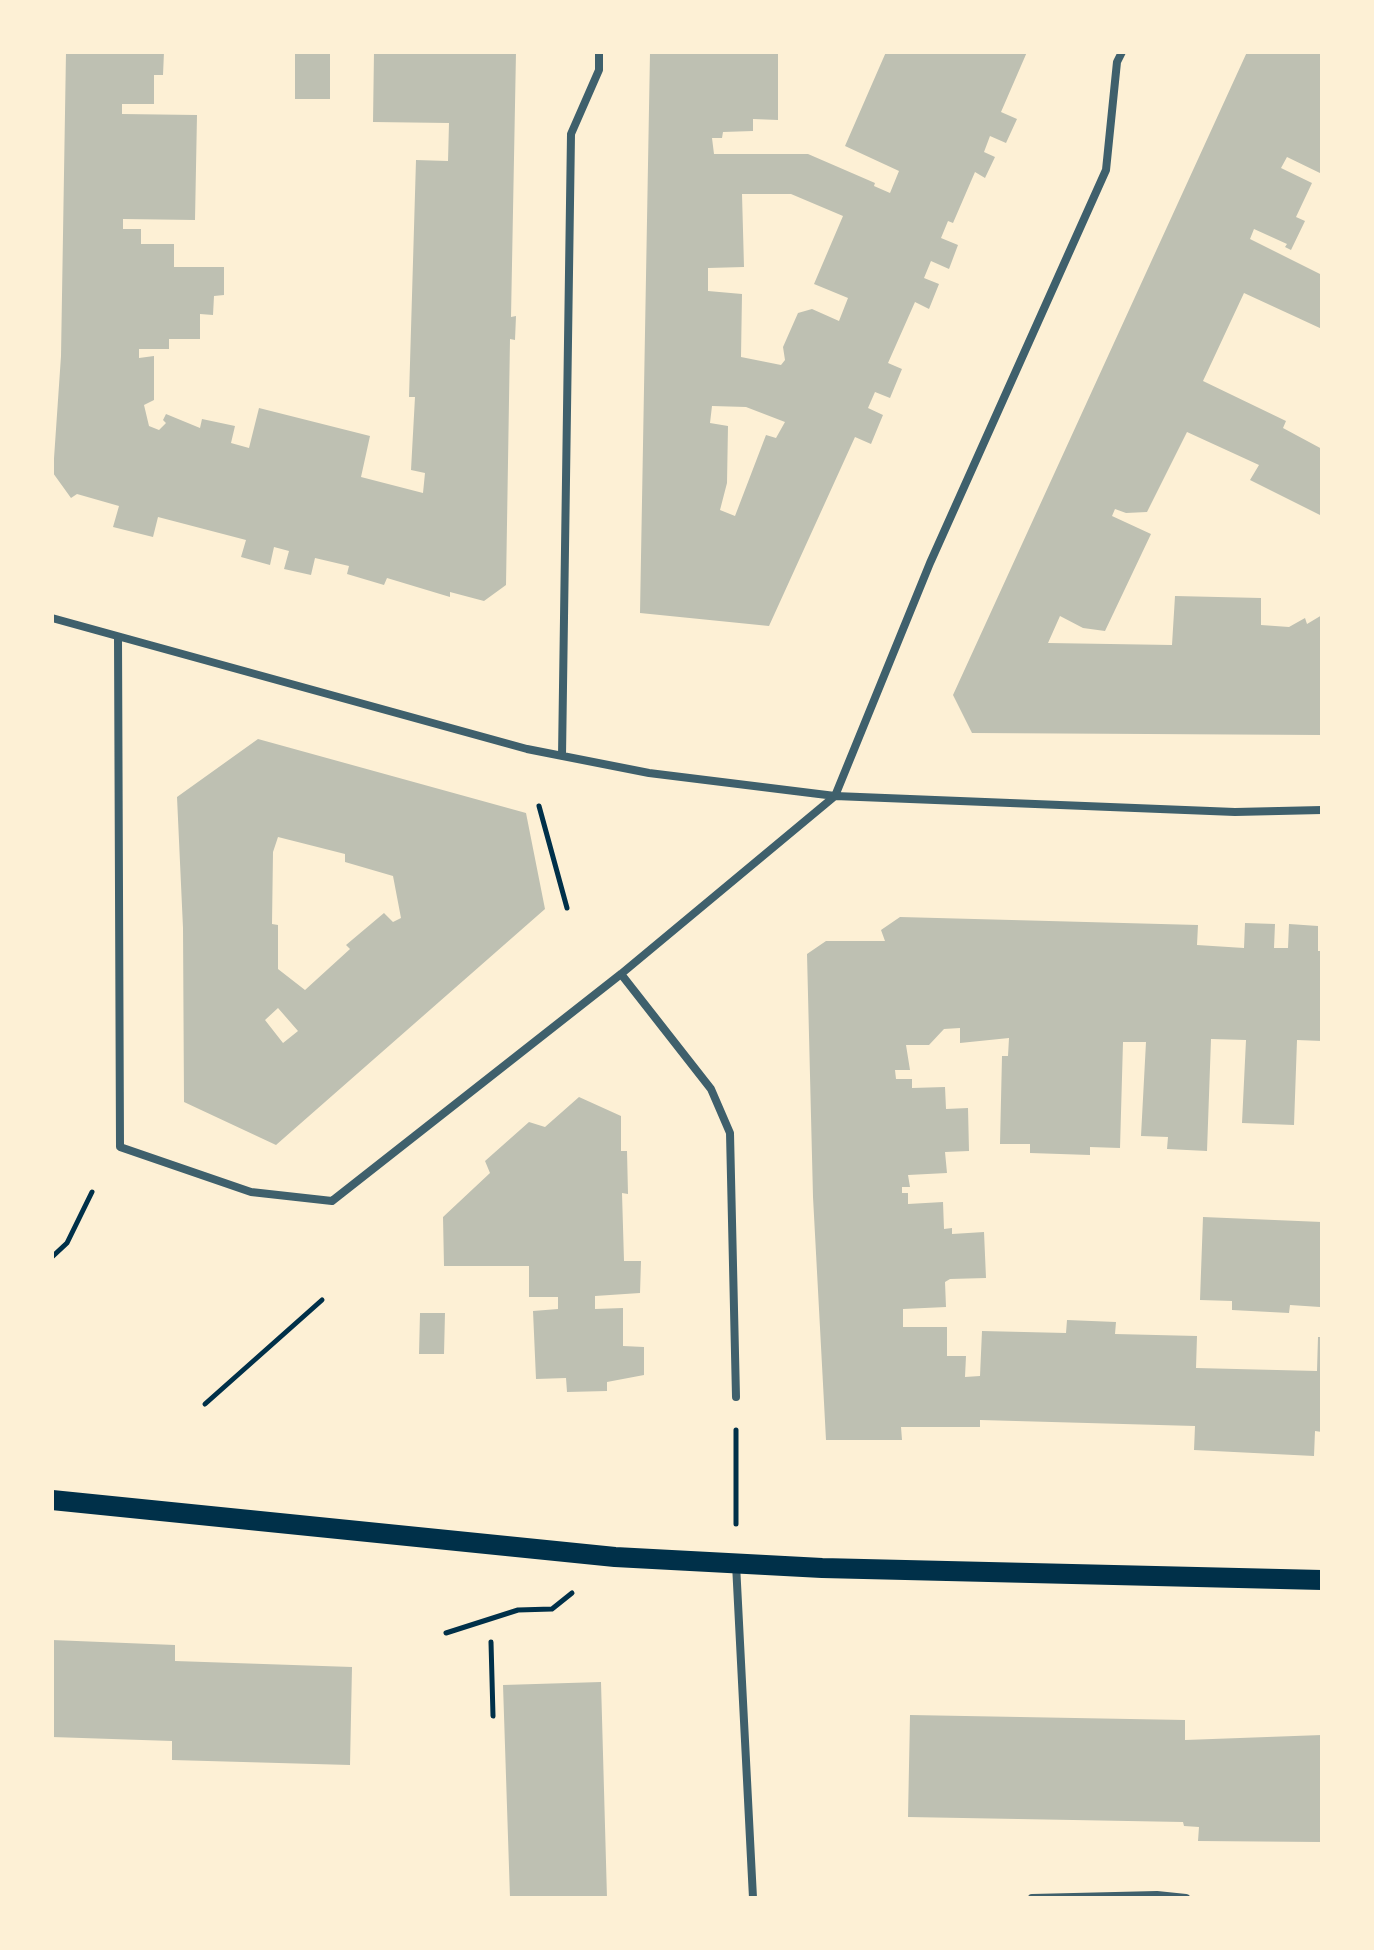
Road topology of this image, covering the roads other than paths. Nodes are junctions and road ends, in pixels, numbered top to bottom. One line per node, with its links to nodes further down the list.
1 (599, 52): 5 (street)
2 (1122, 52): 6 (street)
3 (52, 618): 4 (street)
4 (118, 637): 5 (street); 8 (street)
5 (562, 756): 6 (street)
6 (835, 796): 7 (street); 8 (street)
7 (1322, 810)
8 (621, 974): 9 (street)
9 (736, 1397)
10 (52, 1500): 11 (main road)
11 (736, 1564): 12 (main road); 13 (street)
12 (1322, 1580)
13 (753, 1898)
14 (1032, 1898): 15 (street)
15 (1186, 1898)

